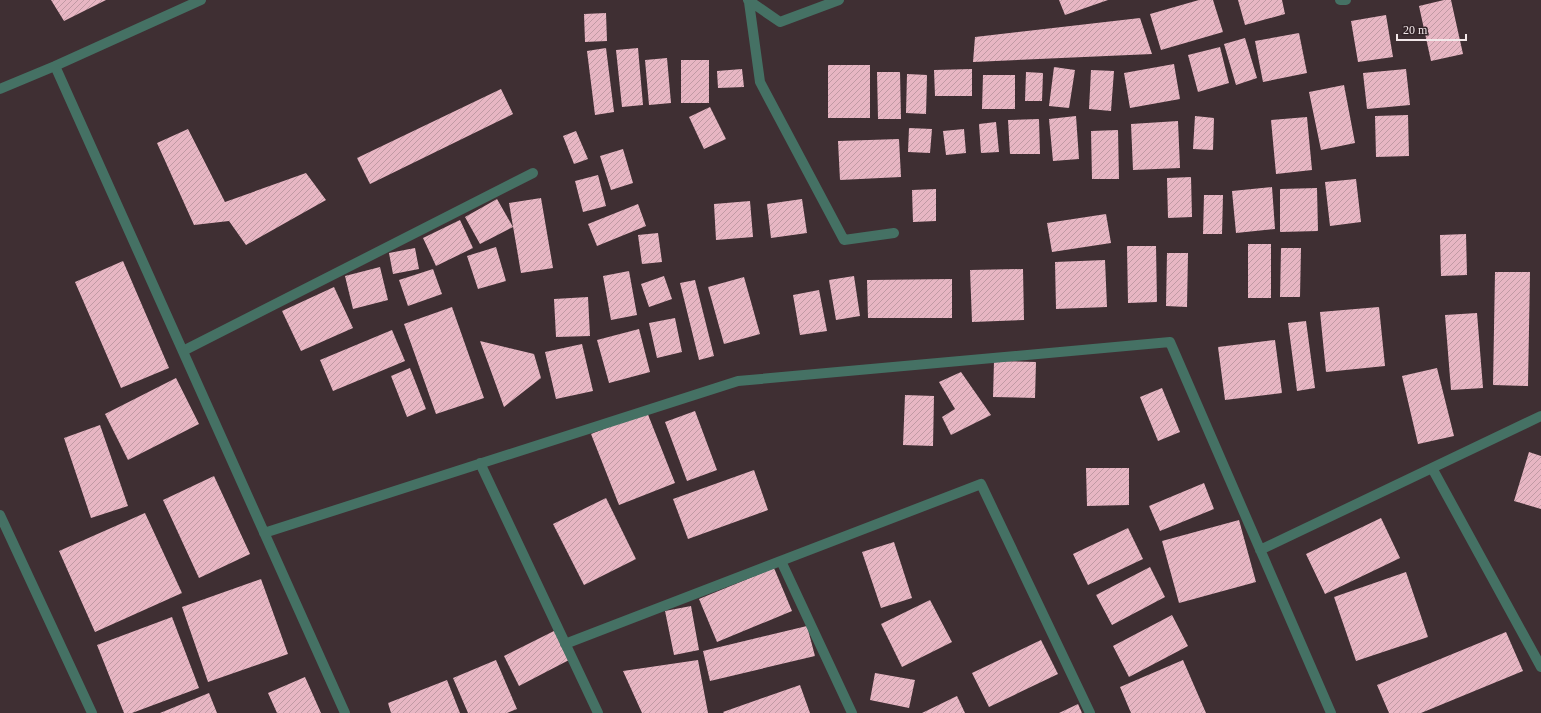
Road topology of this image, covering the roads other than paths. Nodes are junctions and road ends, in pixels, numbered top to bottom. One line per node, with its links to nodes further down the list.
1 (202, 0): 6 (street)
2 (839, 0): 5 (street)
3 (1340, 0): 4 (street)
4 (1346, 0)
5 (748, 1): 9 (street)
6 (55, 66): 7 (street); 10 (street)
7 (0, 89)
8 (533, 173): 10 (street)
9 (894, 233)
10 (183, 352): 15 (street)
11 (1541, 416): 13 (street)
12 (480, 463): 15 (street); 16 (street); 18 (street)
13 (1432, 468): 16 (street); 19 (street)
14 (0, 515): 20 (street)
15 (264, 533): 21 (street)
16 (1260, 550): 25 (street)
17 (781, 561): 18 (street); 23 (street); 24 (street)
18 (565, 644): 22 (street)
19 (1541, 667)
20 (92, 713)
21 (345, 713)
22 (598, 713)
23 (852, 713)
24 (1090, 713)
25 (1331, 713)

